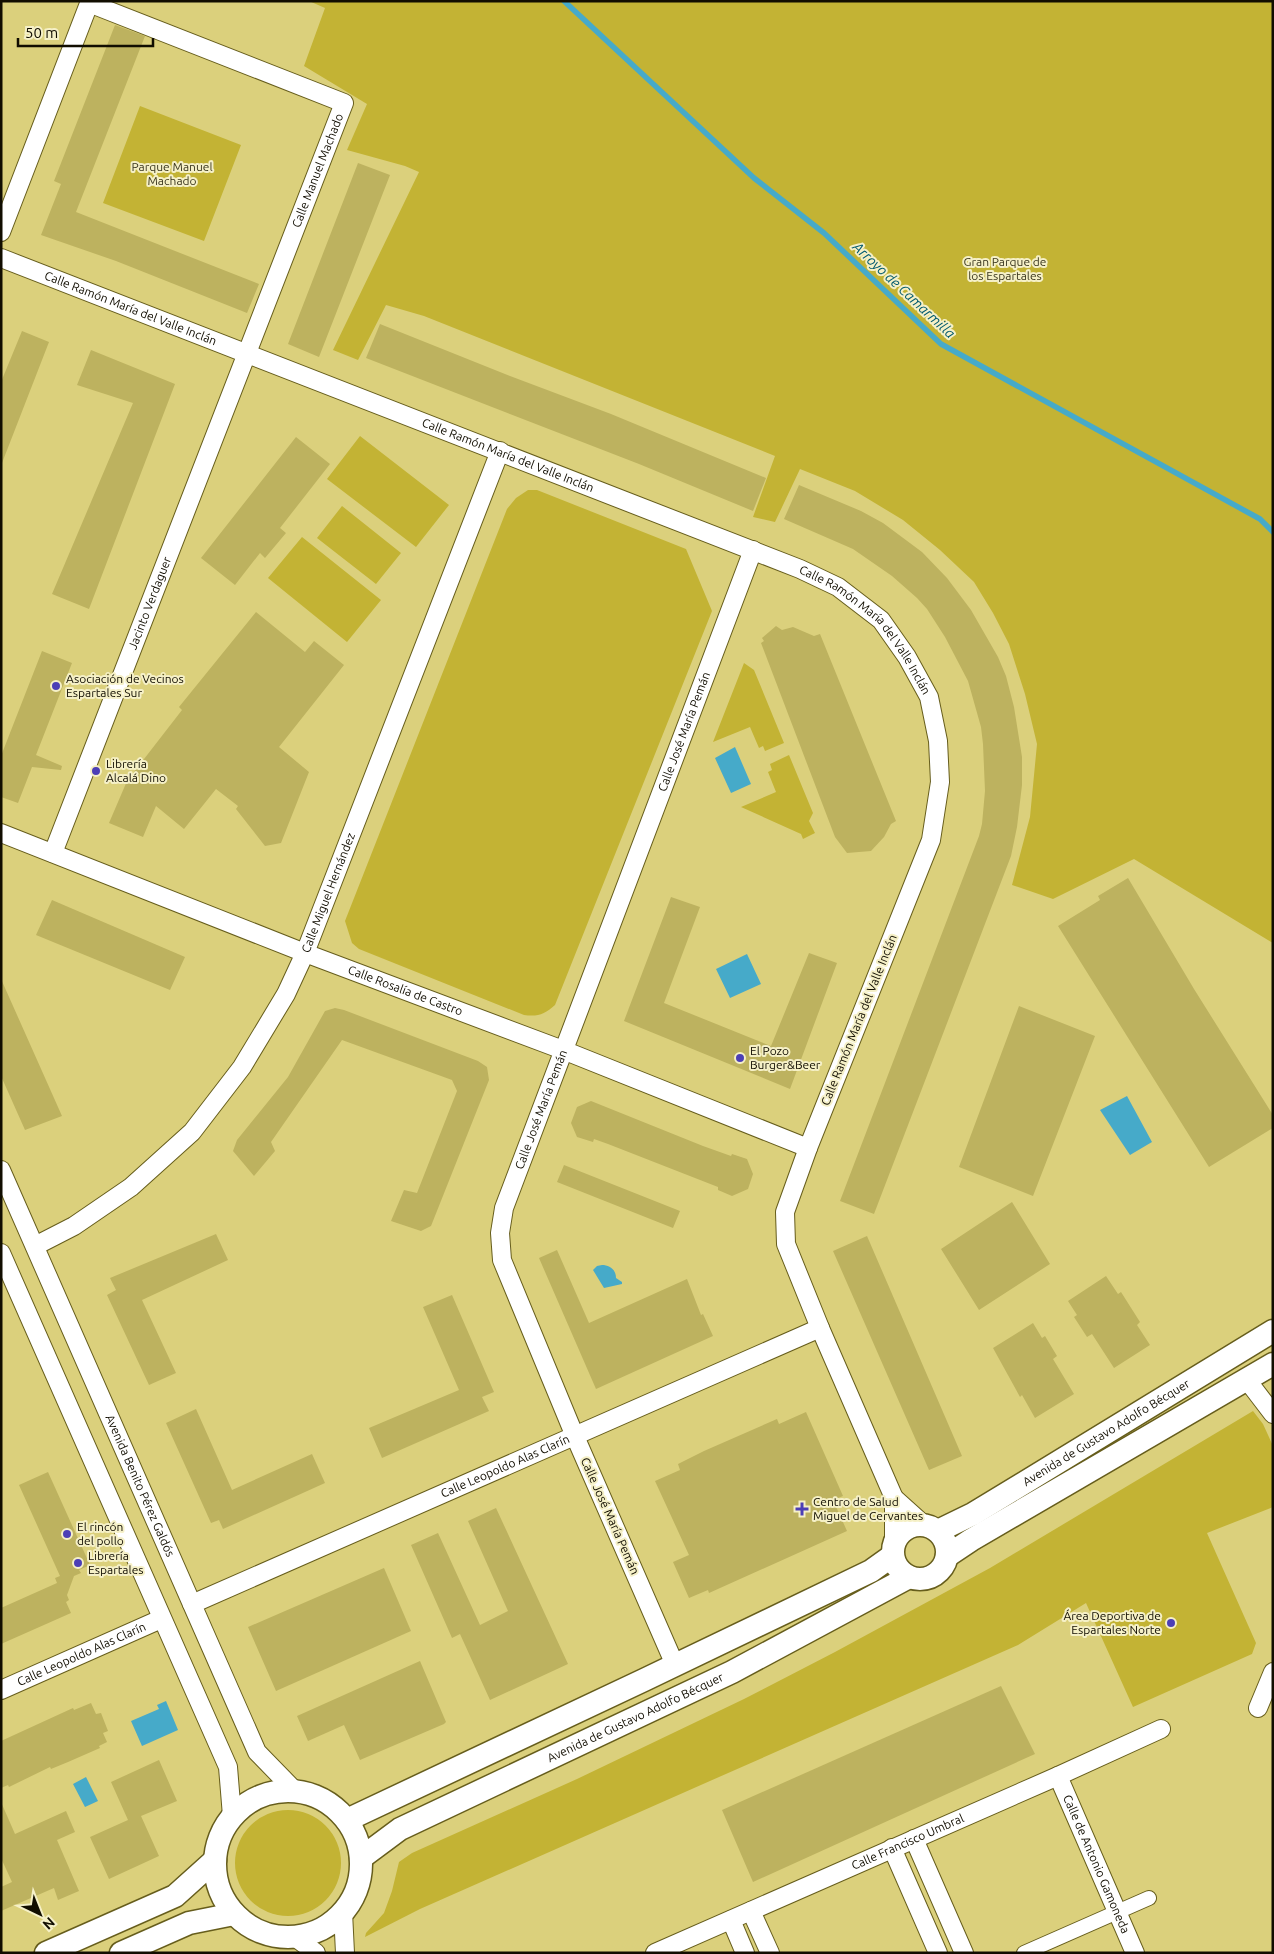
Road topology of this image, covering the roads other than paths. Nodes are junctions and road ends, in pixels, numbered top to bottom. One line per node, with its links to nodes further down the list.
1 (88, 2): 2 (street); 4 (street, Calle Manuel Machado)
2 (1, 232)
3 (1, 258): 4 (street, Calle Ramón María del Valle Inclán)
4 (248, 353): 5 (street, Calle Ramón María del Valle Inclán); 8 (street, Jacinto Verdaguer)
5 (500, 451): 6 (street, Calle Ramón María del Valle Inclán); 9 (street, Calle Miguel Hernández)
6 (753, 550): 10 (street, Calle José María Pemán); 11 (street, Calle Ramón María del Valle Inclán)
7 (1, 833): 8 (street, Calle Rosalía de Castro)
8 (53, 853): 9 (street, Calle Rosalía de Castro)
9 (305, 953): 10 (street, Calle Rosalía de Castro); 13 (street, Calle Miguel Hernández)
10 (563, 1050): 11 (street, Calle Rosalía de Castro); 20 (street, Calle José María Pemán)
11 (808, 1148): 15 (street, Calle Ramón María del Valle Inclán)
12 (1, 1170): 13 (street, Avenida Benito Pérez Galdós)
13 (35, 1246): 26 (street, Avenida Benito Pérez Galdós)
14 (2, 1259): 27 (street)
15 (820, 1328): 20 (street, Calle Leopoldo Alas Clarín); 21 (street, Calle Ramón María del Valle Inclán)
16 (1273, 1331): 22 (street, Avenida de Gustavo Adolfo Bécquer)
17 (1273, 1364): 18 (street, Avenida de Gustavo Adolfo Bécquer)
18 (1247, 1380): 19 (street); 24 (street, Avenida de Gustavo Adolfo Bécquer)
19 (1273, 1414)
20 (574, 1434): 26 (street, Calle Leopoldo Alas Clarín); 28 (street, Calle José María Pemán)
21 (894, 1498): 22 (street, Calle Ramón María del Valle Inclán); 23 (street, Calle Ramón María del Valle Inclán)
22 (931, 1528): 23 (street); 24 (street)
23 (893, 1548): 25 (street); 28 (street)
24 (947, 1556): 25 (street)
25 (909, 1577): 39 (street, Avenida de Gustavo Adolfo Bécquer)
26 (192, 1604): 34 (street, Avenida Benito Pérez Galdós)
27 (161, 1619): 30 (street, Calle Leopoldo Alas Clarín); 35 (street)
28 (676, 1665): 36 (street)
29 (1273, 1672): 31 (street)
30 (1, 1690)
31 (1258, 1708)
32 (1161, 1729): 33 (street, Calle Francisco Umbral)
33 (1058, 1776): 37 (street, Calle Francisco Umbral); 44 (street, Calle de Antonio Gamoneda)
34 (295, 1791): 35 (street); 36 (street)
35 (232, 1816): 40 (street)
36 (347, 1820): 39 (street)
37 (914, 1839): 38 (street, Calle Francisco Umbral); 56 (street)
38 (892, 1848): 42 (street, Calle Francisco Umbral); 55 (street)
39 (361, 1858): 43 (street)
40 (215, 1860): 45 (street); 48 (street)
41 (1149, 1898): 44 (street)
42 (751, 1910): 46 (street, Calle Francisco Umbral); 54 (street)
43 (344, 1912): 47 (street); 51 (street)
44 (1118, 1912): 57 (street); 58 (street, Calle de Antonio Gamoneda)
45 (234, 1914): 47 (street); 49 (street)
46 (730, 1920): 52 (street, Calle Francisco Umbral); 53 (street)
47 (295, 1937): 50 (street)
48 (46, 1953)
49 (121, 1953)
50 (316, 1953)
51 (345, 1953)
52 (655, 1953)
53 (745, 1953)
54 (770, 1953)
55 (938, 1953)
56 (964, 1953)
57 (1024, 1953)
58 (1136, 1953)

